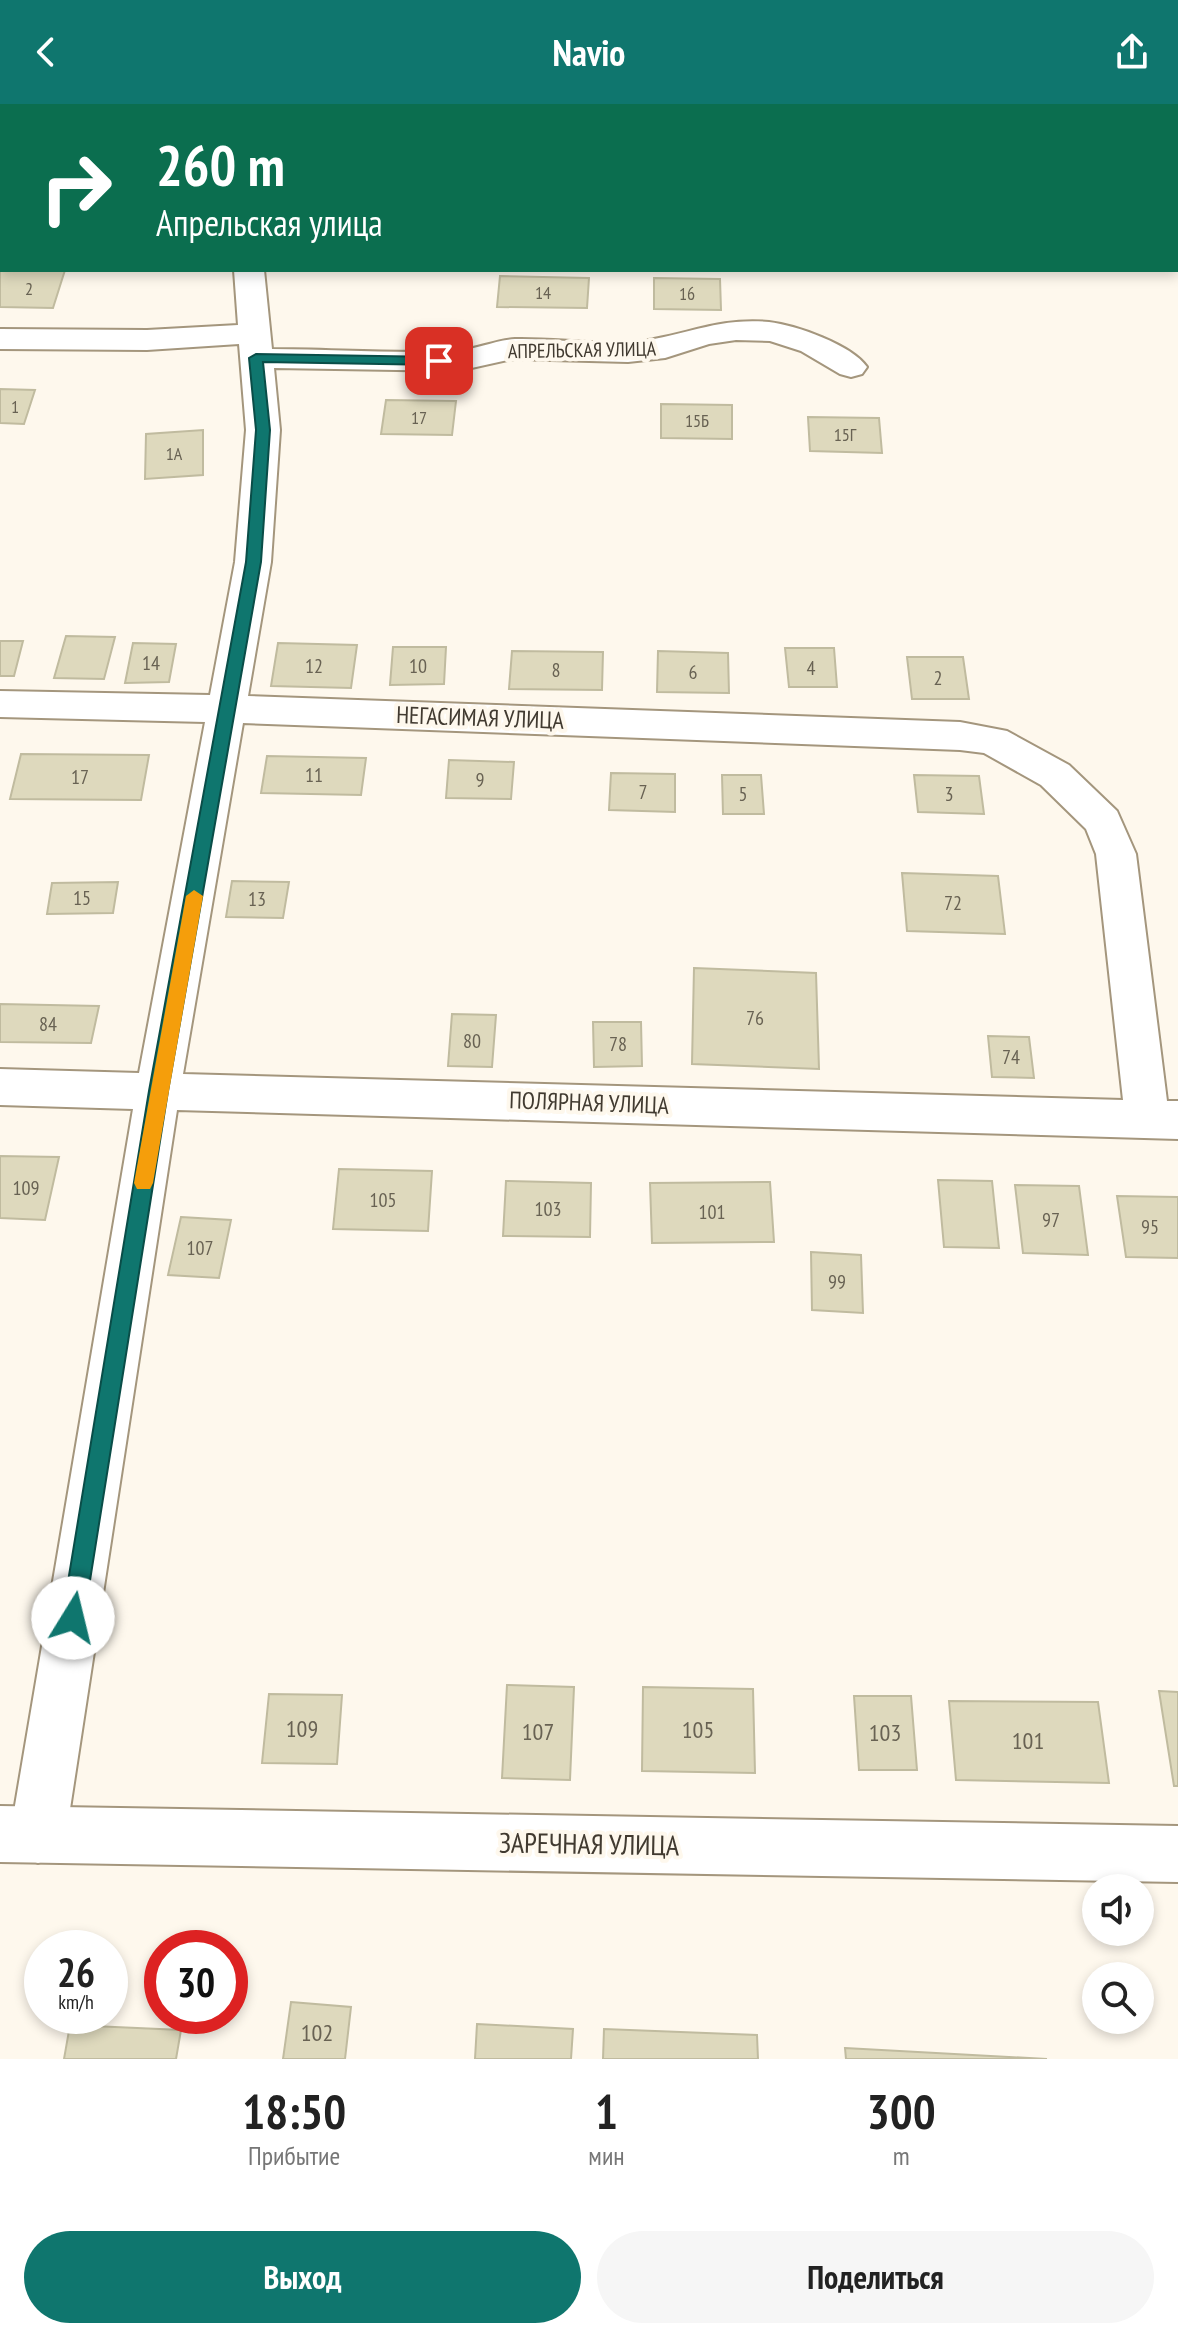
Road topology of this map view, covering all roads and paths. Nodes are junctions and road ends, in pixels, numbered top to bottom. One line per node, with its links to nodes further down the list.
1 (249, 272): 3 (street)
2 (0, 339): 3 (street, АПРЕЛЬСКАЯ УЛИЦА)
3 (255, 346): 4 (street, АПРЕЛЬСКАЯ УЛИЦА); 6 (street)
4 (851, 367)
5 (0, 704): 6 (street, НЕГАСИМАЯ УЛИЦА)
6 (228, 709): 8 (street); 9 (street, НЕГАСИМАЯ УЛИЦА)
7 (0, 1087): 8 (street, ПОЛЯРНАЯ УЛИЦА)
8 (158, 1091): 9 (street, ПОЛЯРНАЯ УЛИЦА); 10 (street)
9 (1163, 1120)
10 (19, 1835): 11 (street, ЗАРЕЧНАЯ УЛИЦА)
11 (1178, 1854)

